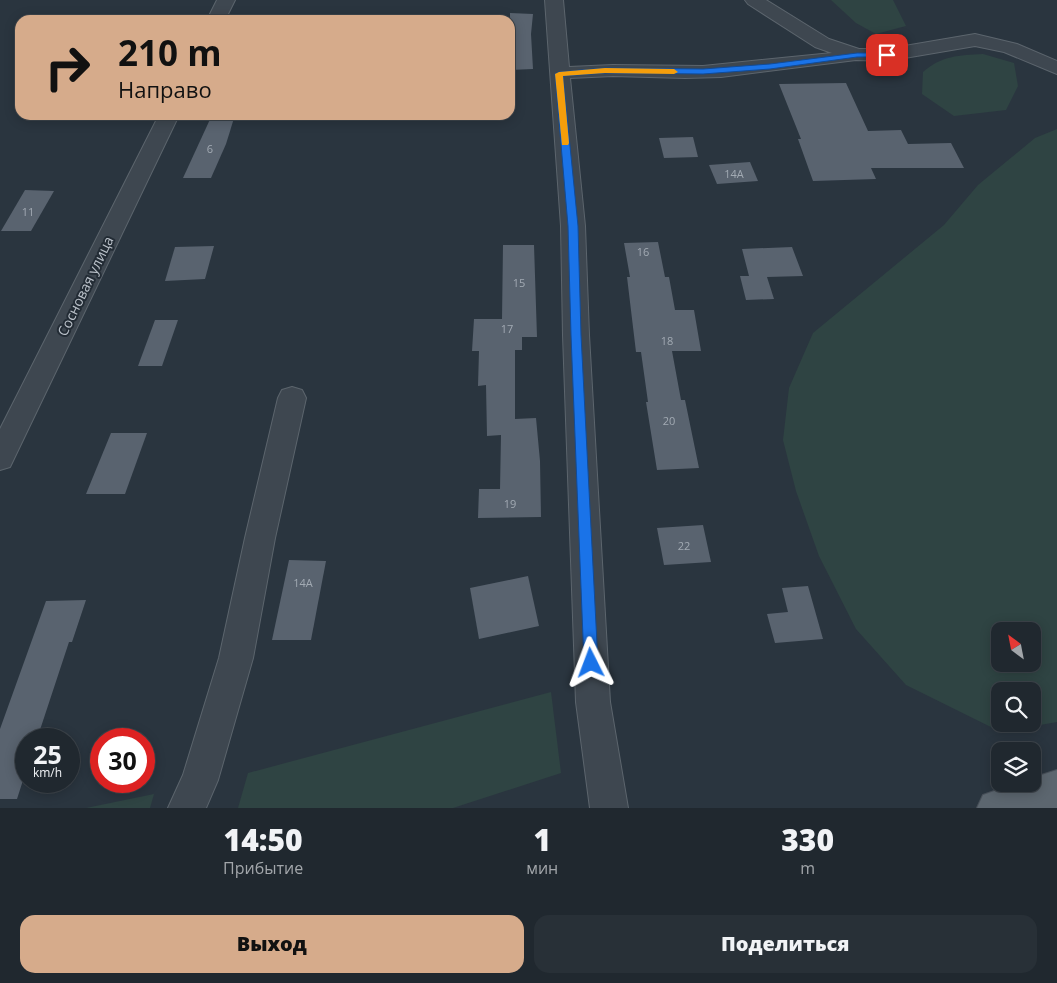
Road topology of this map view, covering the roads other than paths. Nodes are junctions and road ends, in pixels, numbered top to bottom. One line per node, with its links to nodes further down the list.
1 (226, 0): 4 (street)
2 (554, 0): 7 (street)
3 (754, 0): 5 (street)
4 (218, 15)
5 (857, 55): 6 (street); 7 (street)
6 (1057, 68)
7 (559, 74): 13 (street)
8 (167, 120): 10 (street, Сосновая улица)
9 (292, 398): 12 (street)
10 (0, 458)
11 (1057, 789): 14 (main road)
12 (187, 808)
13 (609, 808)
14 (996, 808)

